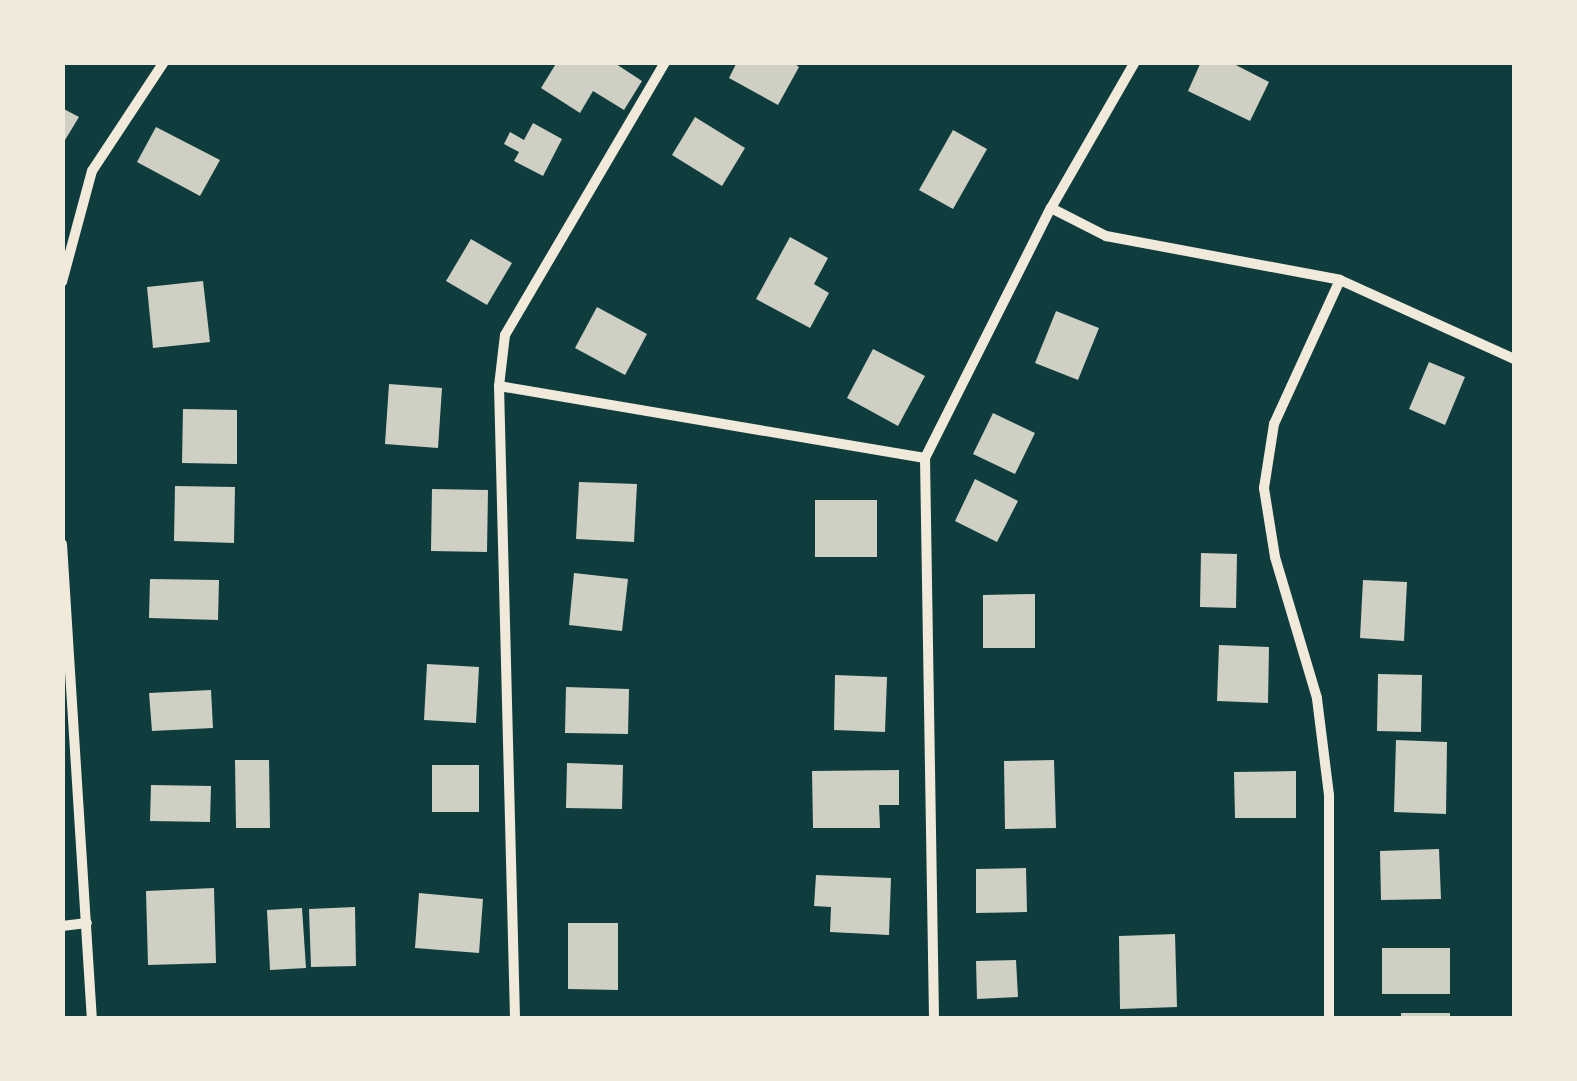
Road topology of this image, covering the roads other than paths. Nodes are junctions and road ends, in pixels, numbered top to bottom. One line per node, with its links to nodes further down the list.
1 (164, 62): 6 (street)
2 (665, 62): 8 (street)
3 (1134, 62): 4 (street)
4 (1050, 208): 5 (street); 9 (street)
5 (1340, 280): 7 (street); 16 (street)
6 (62, 282)
7 (1514, 358)
8 (499, 386): 9 (street); 14 (street)
9 (925, 458): 15 (street)
10 (62, 544): 11 (street)
11 (88, 923): 12 (street); 13 (street)
12 (62, 926)
13 (92, 1018)
14 (515, 1018)
15 (934, 1018)
16 (1329, 1018)

